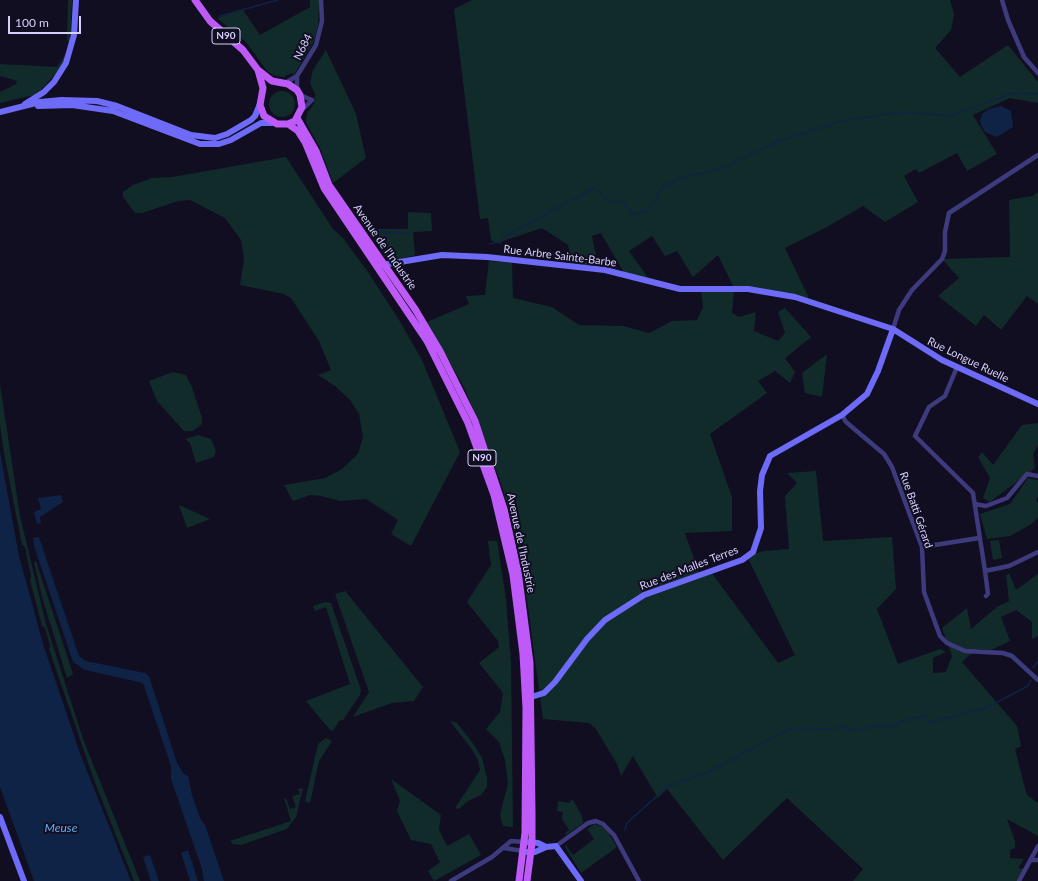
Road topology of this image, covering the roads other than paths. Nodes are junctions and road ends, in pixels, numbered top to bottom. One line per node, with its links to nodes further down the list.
1 (76, 0): 11 (street)
2 (195, 0): 5 (main road, N90)
3 (321, 0): 7 (street, N684 / N684)
4 (1002, 0): 6 (street)
5 (258, 70): 8 (main road, N90); 10 (main road, N90)
6 (1038, 72)
7 (298, 76): 8 (street, N684 / N684); 9 (street, N684 / N684)
8 (281, 83): 9 (main road, N90); 10 (main road)
9 (299, 92): 13 (main road, N90)
10 (262, 97): 11 (street); 14 (main road, N90)
11 (20, 107): 12 (street); 14 (street)
12 (0, 112)
13 (299, 115): 15 (main road); 18 (main road, Avenue de l'Industrie / N90)
14 (272, 123): 15 (main road)
15 (288, 124): 17 (main road, Avenue de l'Industrie / N90)
16 (1038, 155): 19 (street, Rue des Malles Terres)
17 (376, 264): 18 (street, Rue Arbre Sainte-Barbe); 31 (main road, Avenue de l'Industrie / N90)
18 (385, 265): 19 (street, Rue Arbre Sainte-Barbe); 32 (main road, Avenue de l'Industrie / N90)
19 (893, 329): 20 (street, Rue Longue Ruelle); 22 (street, Rue des Malles Terres)
20 (957, 367): 21 (street, Rue Longue Ruelle); 24 (street)
21 (1038, 404)
22 (842, 415): 26 (street, Rue Batti Gérard); 32 (street, Rue des Malles Terres)
23 (1038, 476): 24 (street)
24 (975, 504): 25 (street)
25 (979, 538): 26 (street); 28 (street)
26 (922, 547): 30 (street, Rue Batti Gérard)
27 (1038, 552): 28 (street)
28 (985, 571): 29 (street)
29 (986, 596)
30 (1038, 680)
31 (524, 688): 32 (street); 33 (main road, Avenue de l'Industrie / N90)
32 (531, 698): 33 (street); 35 (main road, Avenue de l'Industrie / N90)
33 (526, 708): 35 (main road, Avenue de l'Industrie / N90)
34 (0, 817): 43 (street)
35 (531, 843): 38 (street); 39 (street); 40 (main road, Avenue de l'Industrie / N90)
36 (556, 846): 38 (street); 47 (street); 48 (street)
37 (1038, 846): 41 (street)
38 (546, 847): 40 (street)
39 (504, 848): 40 (street); 44 (street)
40 (527, 852): 45 (main road, Avenue de l'Industrie / N90); 46 (main road, Avenue de l'Industrie / N90)
41 (1031, 860): 42 (street); 49 (street)
42 (1038, 860)
43 (24, 881)
44 (451, 881)
45 (519, 881)
46 (527, 881)
47 (581, 881)
48 (639, 881)
49 (1019, 881)

